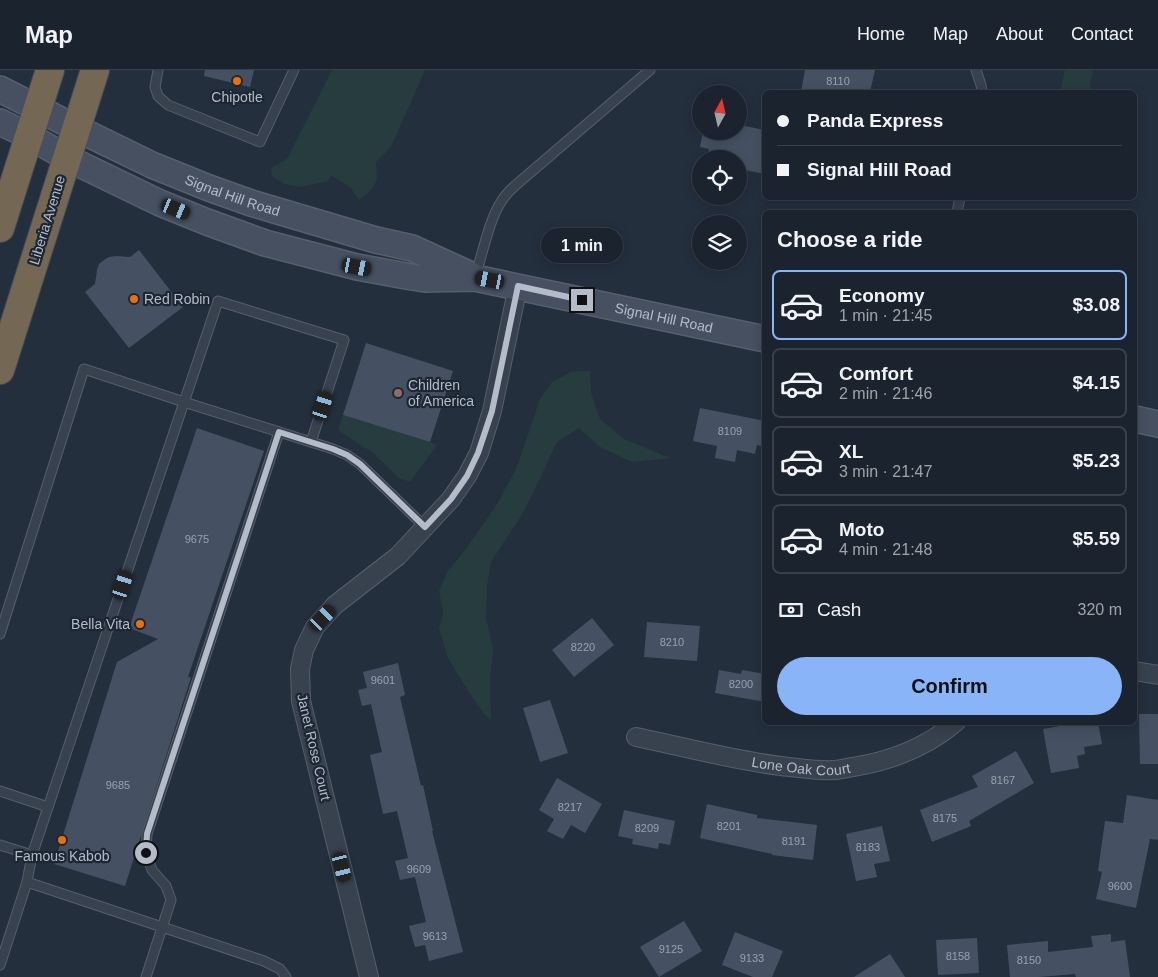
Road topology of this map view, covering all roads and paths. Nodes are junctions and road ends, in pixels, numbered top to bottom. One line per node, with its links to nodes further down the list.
1 (50, 70): 9 (highway)
2 (95, 70): 11 (highway, Liberia Avenue)
3 (158, 70): 4 (lane)
4 (294, 70)
5 (650, 70): 15 (lane)
6 (976, 70): 8 (lane)
7 (0, 89): 9 (main road, Signal Hill Road)
8 (982, 90)
9 (38, 108): 11 (main road, Signal Hill Road); 12 (highway)
10 (0, 122): 12 (main road, Signal Hill Road)
11 (76, 128): 13 (highway, Liberia Avenue); 15 (main road, Signal Hill Road)
12 (29, 136): 13 (main road, Signal Hill Road); 14 (highway)
13 (67, 158): 15 (main road, Signal Hill Road); 18 (highway, Liberia Avenue)
14 (0, 228)
15 (475, 278): 16 (main road, Signal Hill Road)
16 (518, 286): 17 (main road, Signal Hill Road); 24 (street, Janet Rose Court)
17 (762, 338)
18 (0, 370)
19 (184, 402): 22 (lane); 23 (lane); 25 (lane); 31 (lane)
20 (1137, 419): 21 (main road)
21 (1158, 424)
22 (279, 432): 23 (lane); 35 (lane)
23 (311, 442): 24 (lane)
24 (425, 527): 39 (street, Janet Rose Court)
25 (0, 634)
26 (1137, 671): 27 (street)
27 (1158, 675)
28 (953, 725): 29 (street, Lone Oak Court)
29 (636, 737)
30 (0, 791): 31 (lane)
31 (48, 807): 33 (lane)
32 (0, 845): 33 (lane)
33 (32, 855): 34 (lane)
34 (27, 882): 35 (lane); 36 (lane)
35 (162, 927): 37 (lane); 38 (lane)
36 (0, 966)
37 (146, 977)
38 (286, 977)
39 (369, 977)

